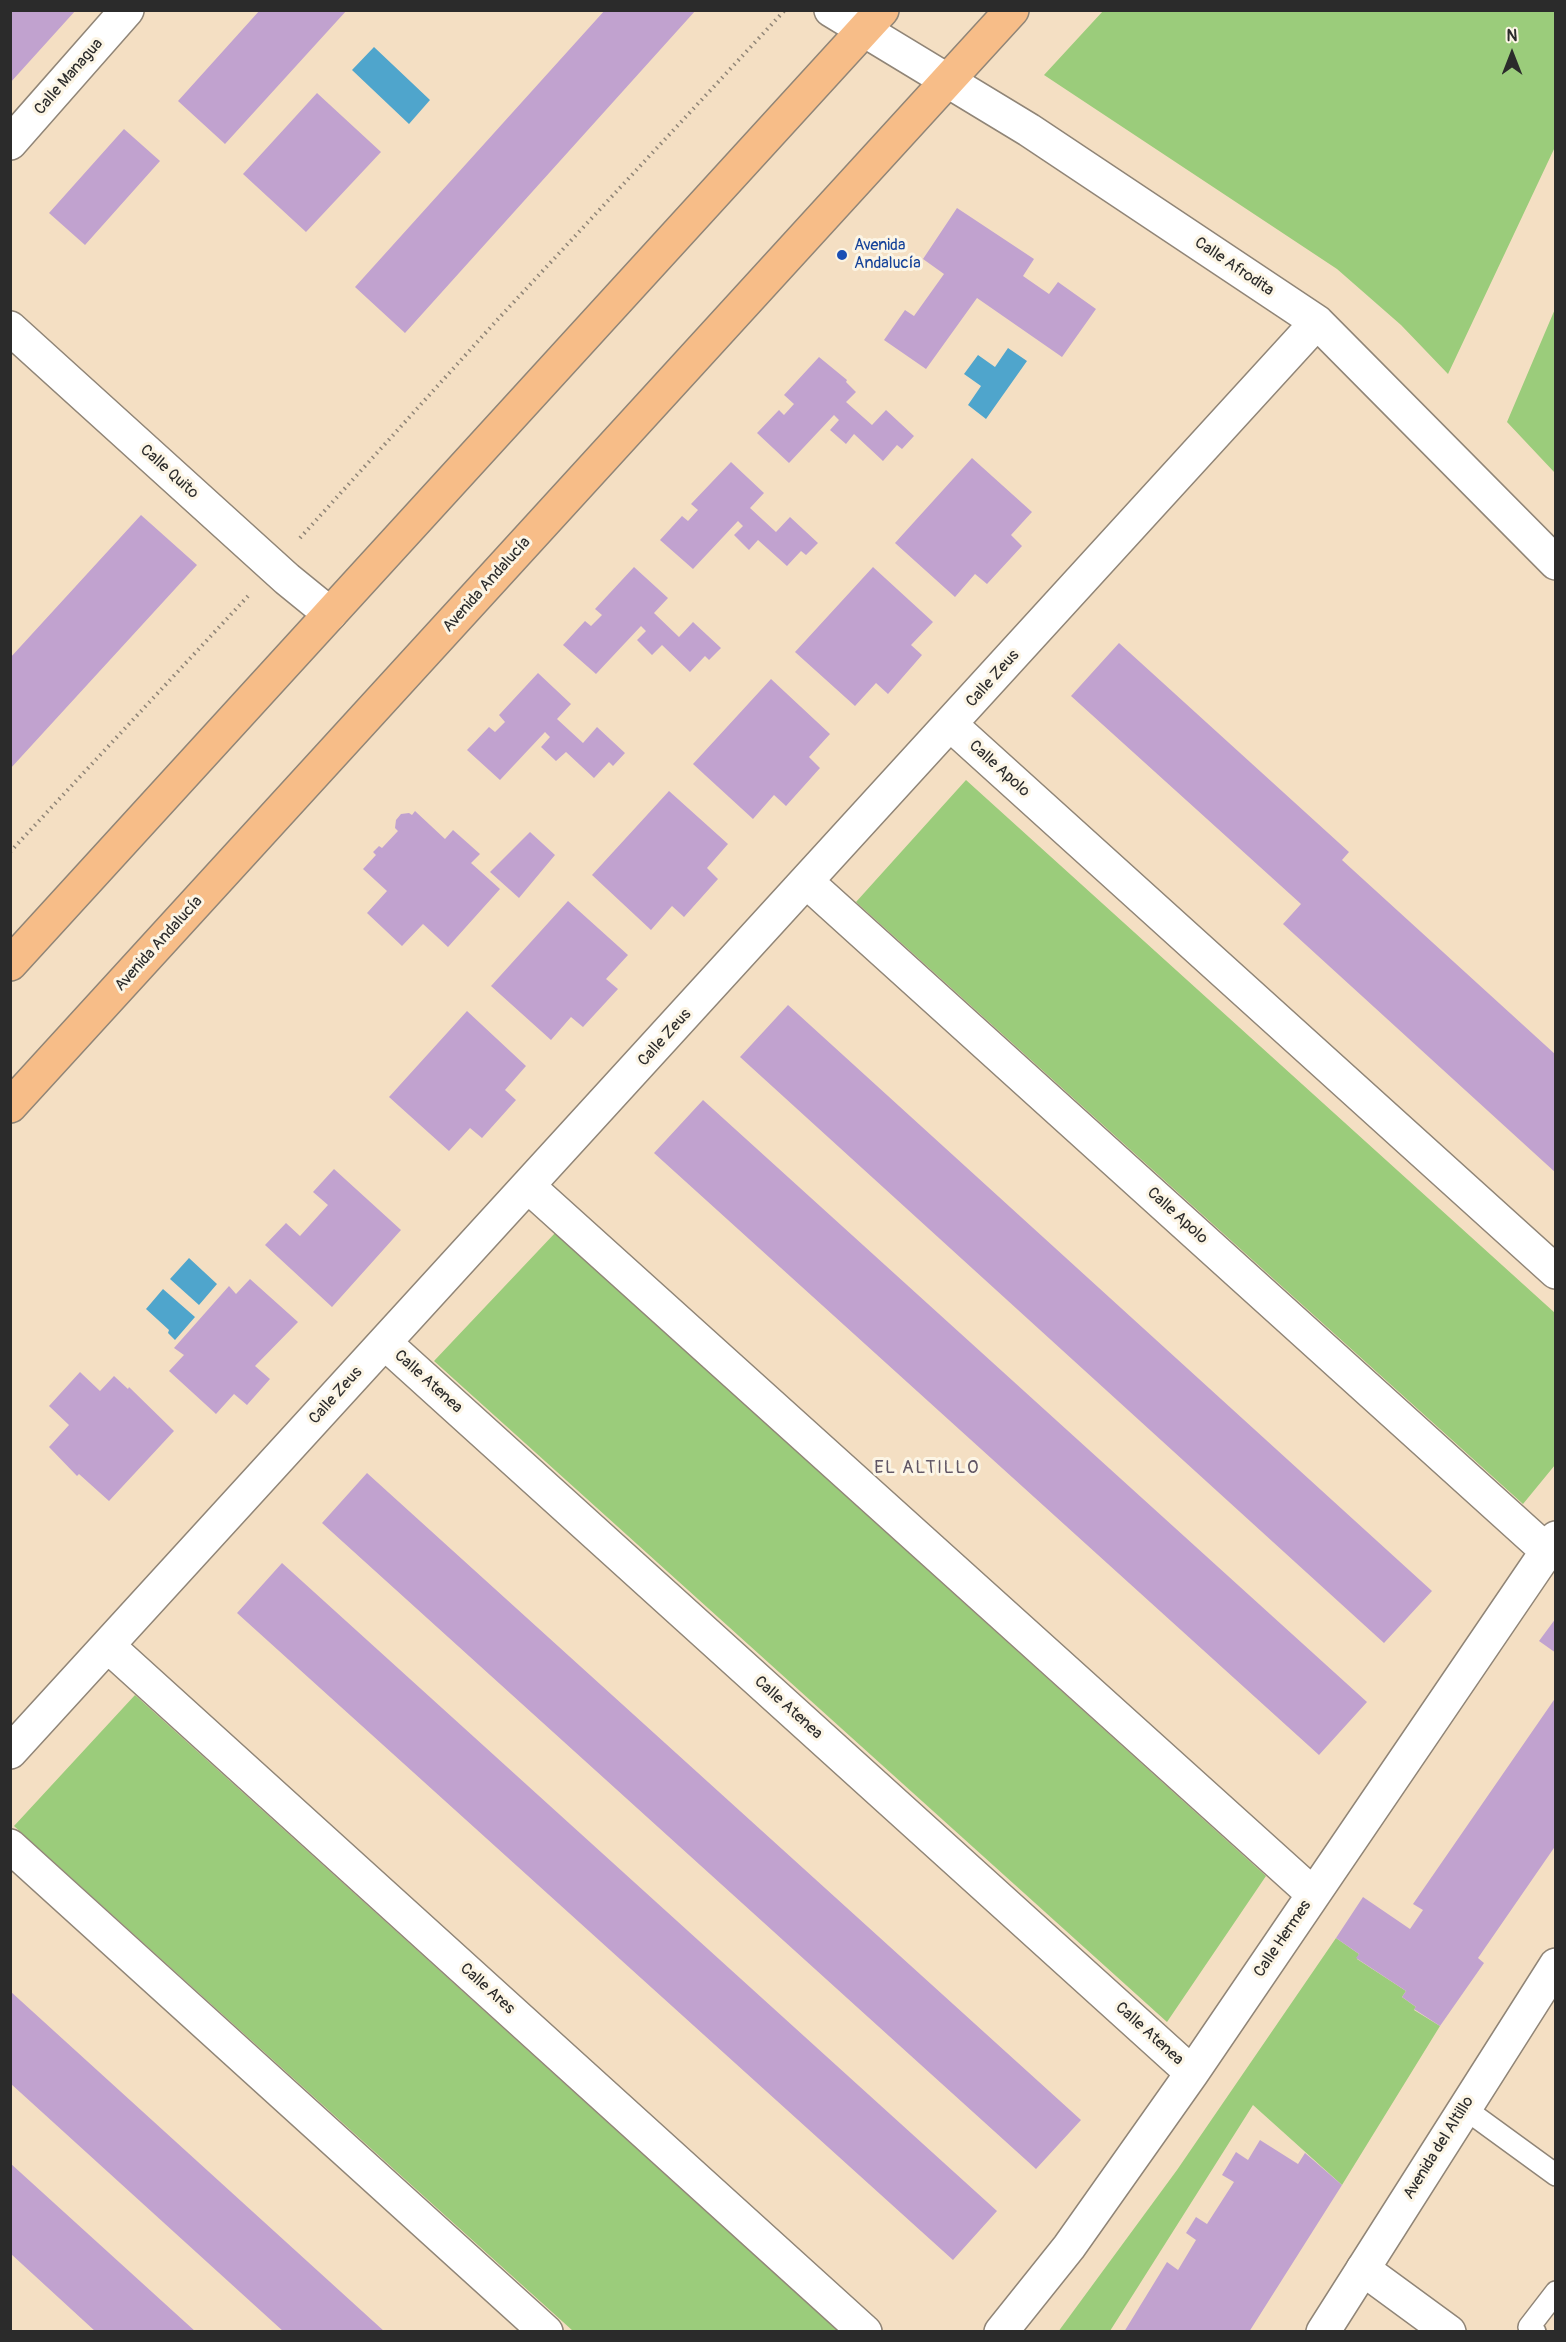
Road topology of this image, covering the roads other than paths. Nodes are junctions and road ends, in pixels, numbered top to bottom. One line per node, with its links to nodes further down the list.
1 (127, 10): 6 (street, Calle Managua)
2 (831, 10): 4 (street, Calle Afrodita)
3 (1012, 10): 5 (main road, Avenida Andalucía)
4 (873, 21): 5 (street, Calle Afrodita); 10 (main road)
5 (948, 81): 7 (street, Calle Afrodita); 14 (main road, Avenida Andalucía)
6 (10, 142)
7 (1317, 322): 9 (street, Calle Afrodita); 11 (street, Calle Zeus)
8 (10, 328): 10 (street, Calle Quito)
9 (1556, 563)
10 (330, 614): 13 (main road)
11 (951, 725): 12 (street, Calle Zeus); 16 (street, Calle Apolo)
12 (807, 882): 15 (street, Calle Zeus); 18 (street, Calle Apolo)
13 (10, 964)
14 (10, 1106)
15 (529, 1186): 17 (street, Calle Zeus); 22 (street)
16 (1556, 1272)
17 (385, 1343): 19 (street, Calle Zeus); 24 (street, Calle Atenea)
18 (1551, 1544): 22 (street, Calle Hermes)
19 (108, 1646): 20 (street, Calle Zeus); 30 (street, Calle Ares)
20 (10, 1752)
21 (10, 1846): 29 (street)
22 (1313, 1894): 24 (street, Calle Hermes)
23 (1556, 1965): 25 (street, Avenida del Altillo)
24 (1192, 2073): 31 (street, Calle Hermes)
25 (1464, 2108): 26 (lane); 27 (street, Avenida del Altillo)
26 (1556, 2175)
27 (1363, 2269): 32 (street, Avenida del Altillo); 33 (street)
28 (1556, 2292): 34 (lane)
29 (546, 2331)
30 (865, 2331)
31 (1000, 2331)
32 (1323, 2331)
33 (1449, 2331)
34 (1535, 2331)

